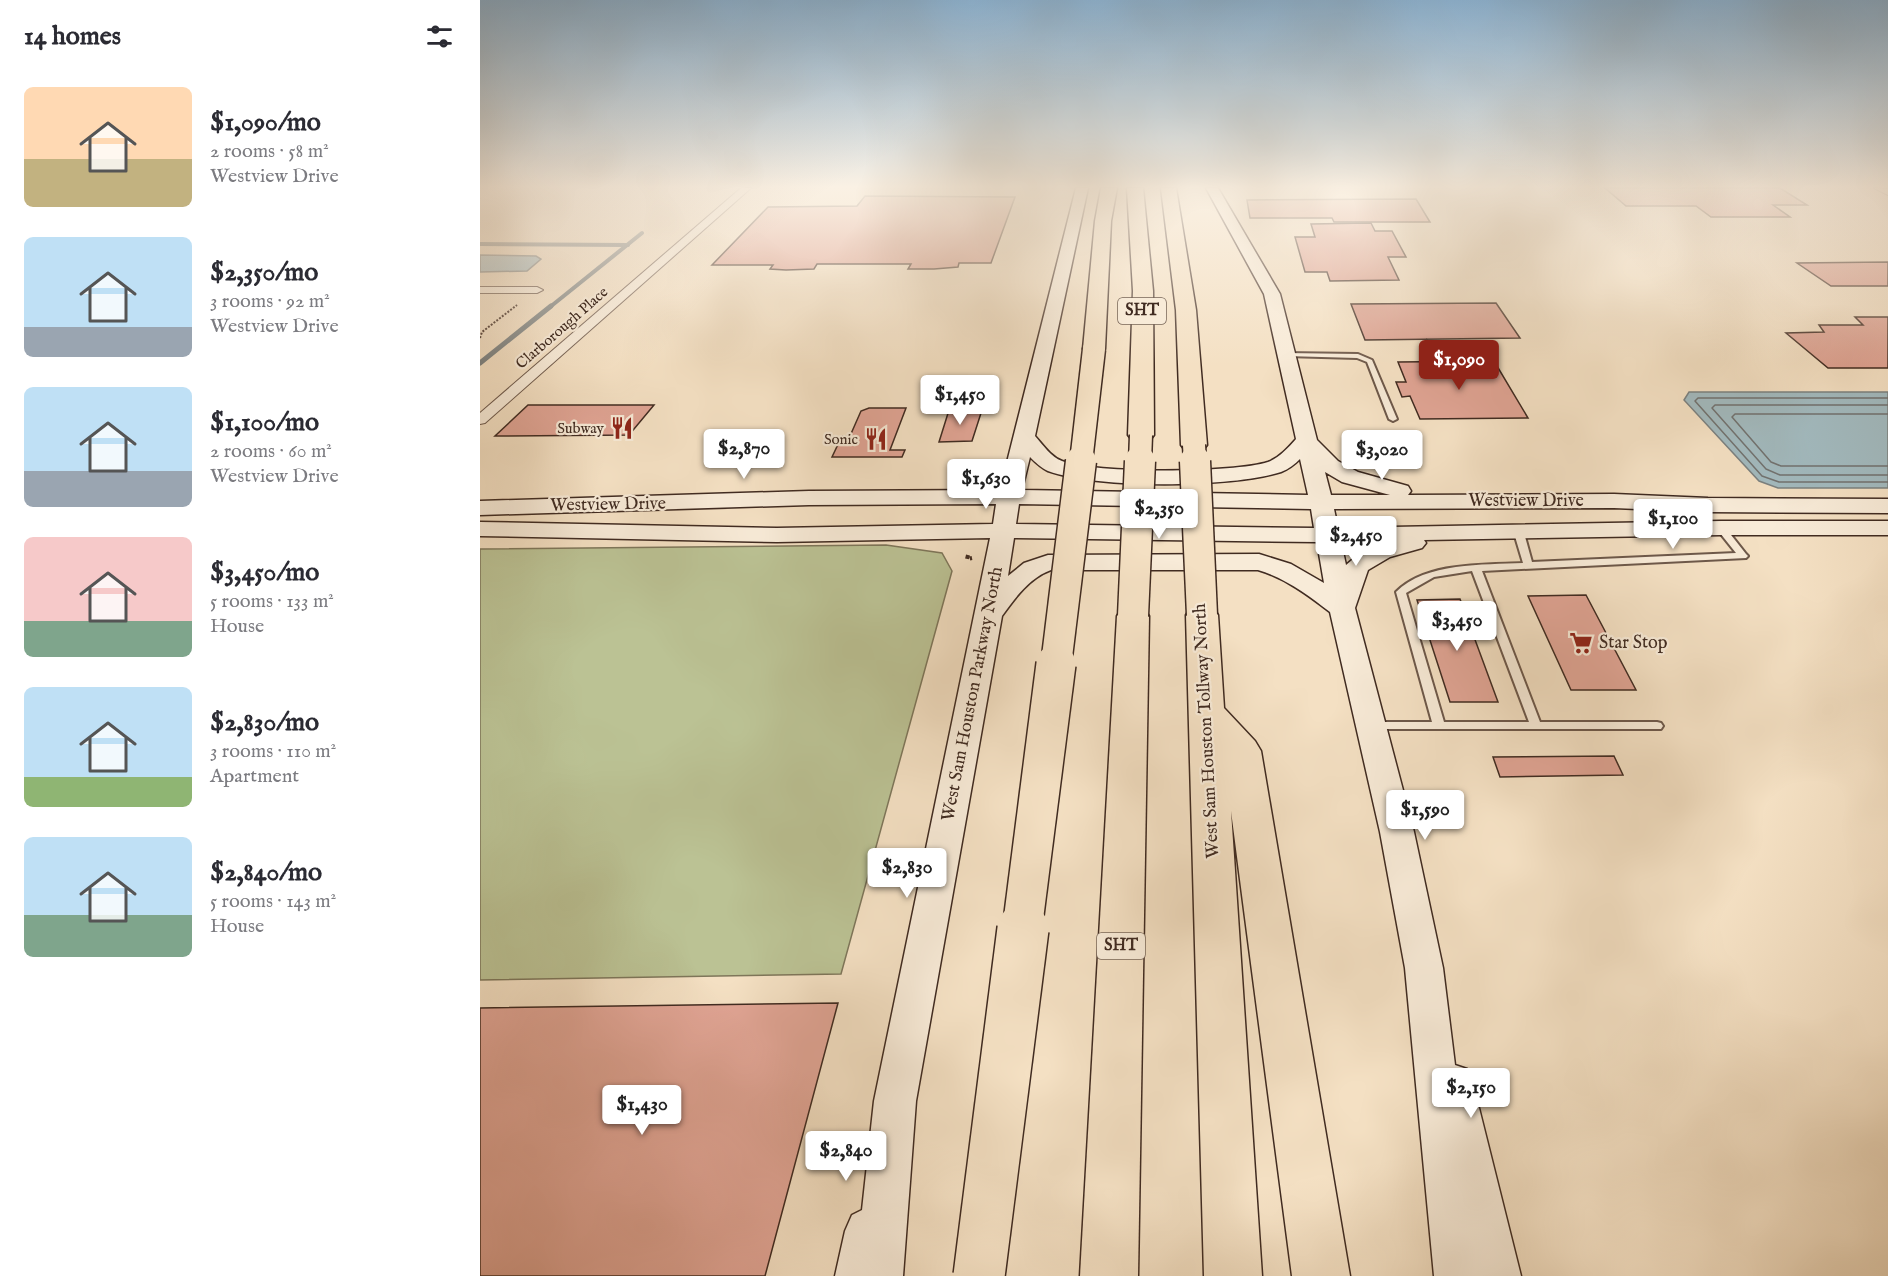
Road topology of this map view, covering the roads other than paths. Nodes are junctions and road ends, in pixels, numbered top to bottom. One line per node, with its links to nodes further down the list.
1 (678, 248): 11 (street, Clarborough Place)
2 (1068, 248): 12 (main road, West Sam Houston Parkway North)
3 (1101, 248): 39 (highway, bridge)
4 (1140, 248): 40 (highway, SHT, bridge)
5 (1177, 248): 30 (highway, West Sam Houston Tollway North / SHT, bridge)
6 (1246, 248): 9 (main road)
7 (480, 290): 8 (street)
8 (537, 290)
9 (1286, 354): 10 (lane); 13 (main road)
10 (1393, 419)
11 (480, 420)
12 (1025, 437): 13 (main road); 19 (main road, West Sam Houston Parkway North)
13 (1306, 441): 14 (main road); 15 (main road)
14 (1443, 501): 15 (main road, Westview Drive); 16 (main road, Westview Drive)
15 (1321, 502): 19 (main road, Westview Drive); 25 (main road)
16 (1708, 505): 17 (main road, Westview Drive); 20 (main road)
17 (1888, 506)
18 (480, 508): 19 (main road, Westview Drive)
19 (1006, 514): 22 (main road, Westview Drive); 25 (main road, Westview Drive); 29 (main road, West Sam Houston Parkway North)
20 (1721, 528): 21 (main road, Westview Drive); 23 (main road, Westview Drive); 26 (lane)
21 (1888, 528)
22 (480, 529)
23 (1519, 533): 24 (main road, Westview Drive); 26 (lane)
24 (1458, 534): 25 (main road, Westview Drive); 28 (main road)
25 (1327, 535): 28 (main road)
26 (1528, 565): 27 (lane)
27 (1476, 568): 32 (lane); 33 (lane)
28 (1342, 608): 29 (main road); 31 (main road)
29 (989, 614): 36 (main road, West Sam Houston Parkway North)
30 (1207, 713): 41 (highway, West Sam Houston Tollway North / SHT); 42 (highway)
31 (1372, 726): 32 (lane); 35 (main road)
32 (1438, 726): 33 (lane)
33 (1536, 726): 34 (lane)
34 (1658, 726)
35 (1424, 969): 43 (main road); 44 (main road)
36 (895, 1101): 37 (main road); 38 (main road, West Sam Houston Parkway North)
37 (859, 1276)
38 (879, 1276)
39 (979, 1276)
40 (1109, 1276)
41 (1233, 1276)
42 (1321, 1276)
43 (1458, 1276)
44 (1497, 1276)

